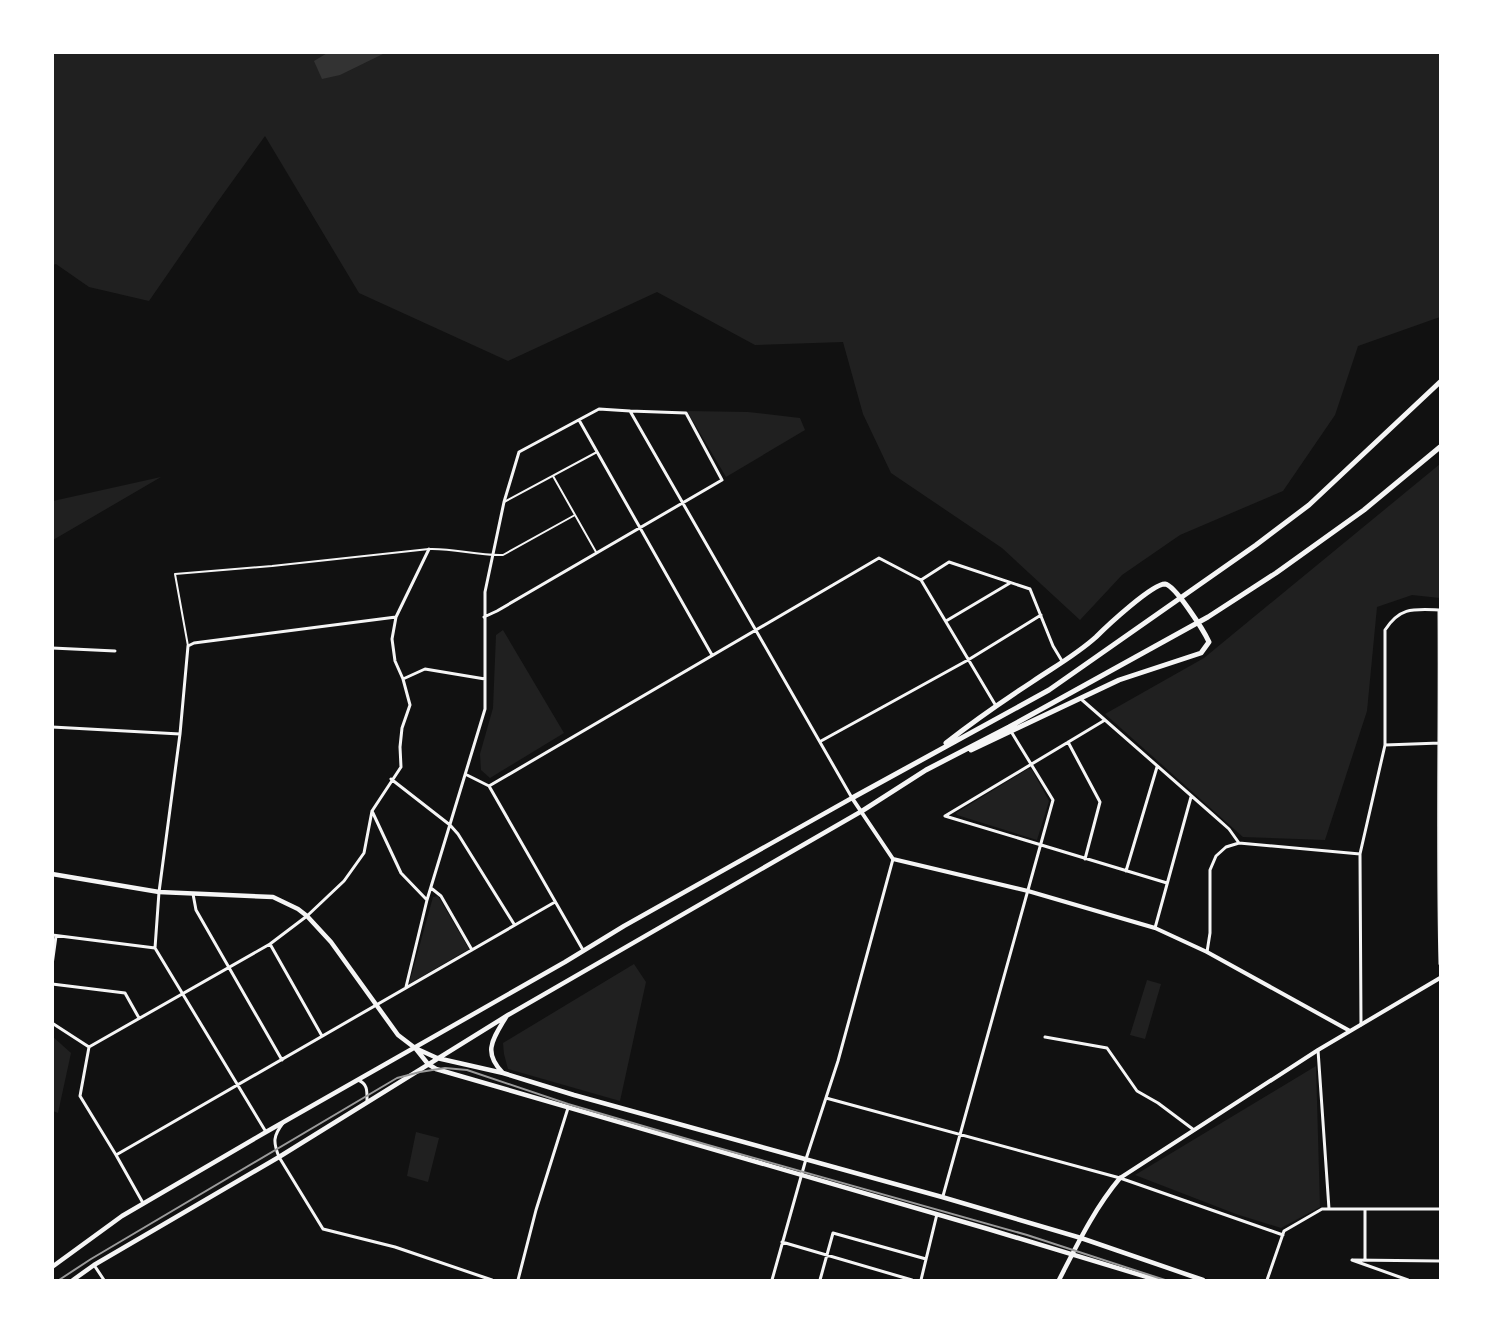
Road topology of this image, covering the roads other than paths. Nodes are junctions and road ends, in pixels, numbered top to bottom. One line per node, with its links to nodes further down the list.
1 (1440, 382): 39 (highway)
2 (630, 411): 3 (street); 8 (street); 8 (street)
3 (579, 420): 5 (street); 7 (street)
4 (1440, 447): 42 (highway)
5 (597, 452): 6 (street); 10 (street)
6 (553, 476): 7 (street); 9 (street)
7 (504, 502): 13 (street)
8 (683, 502): 10 (street); 20 (street)
9 (575, 515): 12 (street); 13 (street)
10 (639, 526): 12 (street); 24 (street)
11 (429, 549): 13 (street); 18 (street); 21 (street)
12 (596, 552): 17 (street)
13 (491, 555): 17 (street)
14 (921, 580): 15 (street); 19 (street); 20 (street)
15 (1010, 583): 16 (street); 19 (street)
16 (1041, 615): 25 (street); 26 (street)
17 (484, 616): 28 (street)
18 (396, 617): 21 (street); 27 (street)
19 (945, 621): 25 (street)
20 (756, 629): 24 (street); 36 (street)
21 (188, 646): 34 (street)
22 (52, 648): 23 (street)
23 (115, 651)
24 (712, 655): 45 (street)
25 (968, 660): 30 (street); 36 (street)
26 (1063, 663): 29 (highway); 30 (highway)
27 (403, 679): 28 (street); 44 (street)
28 (486, 679): 43 (street)
29 (1081, 699): 31 (street); 33 (highway)
30 (996, 706): 39 (highway)
31 (1105, 720): 35 (street); 41 (street)
32 (52, 727): 34 (street)
33 (1012, 733): 40 (street); 42 (highway)
34 (180, 734): 61 (street)
35 (1068, 741): 40 (street); 55 (street)
36 (821, 742): 47 (street)
37 (1440, 743): 38 (street); 38 (street); 74 (street)
38 (1385, 745): 53 (street)
39 (933, 754): 47 (highway)
40 (1031, 763): 52 (street); 52 (street)
41 (1157, 766): 46 (street); 56 (street)
42 (926, 770): 48 (highway)
43 (466, 774): 45 (street); 50 (street)
44 (391, 779): 49 (street); 50 (street)
45 (489, 786): 64 (street)
46 (1191, 796): 51 (street); 58 (street)
47 (852, 798): 48 (street); 72 (main road)
48 (862, 810): 54 (street); 82 (main road)
49 (372, 811): 63 (street); 65 (street)
50 (450, 825): 59 (street); 66 (street)
51 (1239, 843): 53 (street); 73 (street)
52 (1041, 845): 55 (street); 60 (street)
53 (1360, 854): 85 (street)
54 (893, 859): 60 (street); 98 (street)
55 (1085, 859): 56 (street)
56 (1126, 871): 58 (street)
57 (52, 874): 61 (main road)
58 (1167, 883): 67 (street)
59 (431, 888): 63 (street); 71 (street)
60 (1028, 891): 67 (street); 104 (street)
61 (159, 892): 62 (main road); 70 (street)
62 (193, 894): 65 (main road); 76 (street)
63 (427, 900): 79 (street)
64 (555, 902): 66 (street); 72 (street)
65 (307, 916): 69 (street); 81 (main road)
66 (515, 925): 71 (street)
67 (1155, 928): 73 (street)
68 (54, 935): 70 (street); 75 (street)
69 (270, 944): 76 (street); 87 (street)
70 (155, 948): 80 (street)
71 (472, 950): 79 (street)
72 (583, 951): 90 (main road)
73 (1207, 952): 86 (street)
74 (1440, 964)
75 (52, 965)
76 (229, 967): 80 (street); 93 (street)
77 (1440, 978): 85 (street)
78 (52, 984): 83 (street)
79 (406, 987): 81 (street)
80 (182, 993): 83 (street); 97 (street)
81 (375, 1004): 87 (street); 90 (main road)
82 (508, 1015): 92 (main road); 95 (main road)
83 (139, 1018): 89 (street)
84 (52, 1023): 89 (street)
85 (1360, 1025): 86 (street)
86 (1350, 1031): 91 (street)
87 (322, 1036): 93 (street)
88 (1045, 1037): 102 (street)
89 (89, 1047): 105 (street)
90 (415, 1048): 92 (main road); 94 (main road); 96 (main road)
91 (1318, 1050): 102 (street); 112 (street)
92 (438, 1058): 94 (main road); 95 (main road)
93 (282, 1060): 97 (street)
94 (428, 1064): 99 (main road); 100 (main road)
95 (503, 1072): 107 (main road)
96 (357, 1080): 99 (street); 101 (main road)
97 (238, 1086): 103 (street); 105 (street)
98 (826, 1098): 104 (street); 107 (street)
99 (367, 1103): 106 (main road)
100 (568, 1108): 108 (main road); 129 (street)
101 (284, 1122): 103 (main road); 106 (street)
102 (1194, 1130): 109 (street)
103 (266, 1132): 111 (main road)
104 (961, 1134): 109 (street); 110 (street)
105 (116, 1155): 111 (street)
106 (279, 1156): 124 (main road); 128 (street)
107 (806, 1159): 108 (street); 110 (main road)
108 (801, 1175): 115 (main road); 118 (street)
109 (1120, 1178): 116 (street); 117 (main road)
110 (942, 1197): 117 (main road)
111 (144, 1204): 125 (main road)
112 (1329, 1209): 113 (street); 116 (street)
113 (1365, 1209): 114 (street); 122 (street)
114 (1440, 1209)
115 (937, 1214): 119 (main road); 121 (street)
116 (1283, 1235): 137 (street)
117 (1081, 1238): 119 (main road); 136 (main road)
118 (782, 1242): 120 (street); 130 (street)
119 (1072, 1254): 134 (main road); 135 (main road)
120 (827, 1255): 121 (street); 131 (street); 132 (street)
121 (926, 1259): 133 (street)
122 (1365, 1260): 123 (street); 138 (street)
123 (1440, 1261)
124 (94, 1265): 126 (main road); 127 (street)
125 (52, 1267)
126 (73, 1281)
127 (104, 1281)
128 (492, 1281)
129 (518, 1281)
130 (772, 1281)
131 (819, 1281)
132 (912, 1281)
133 (921, 1281)
134 (1059, 1281)
135 (1157, 1281)
136 (1203, 1281)
137 (1267, 1281)
138 (1408, 1281)

